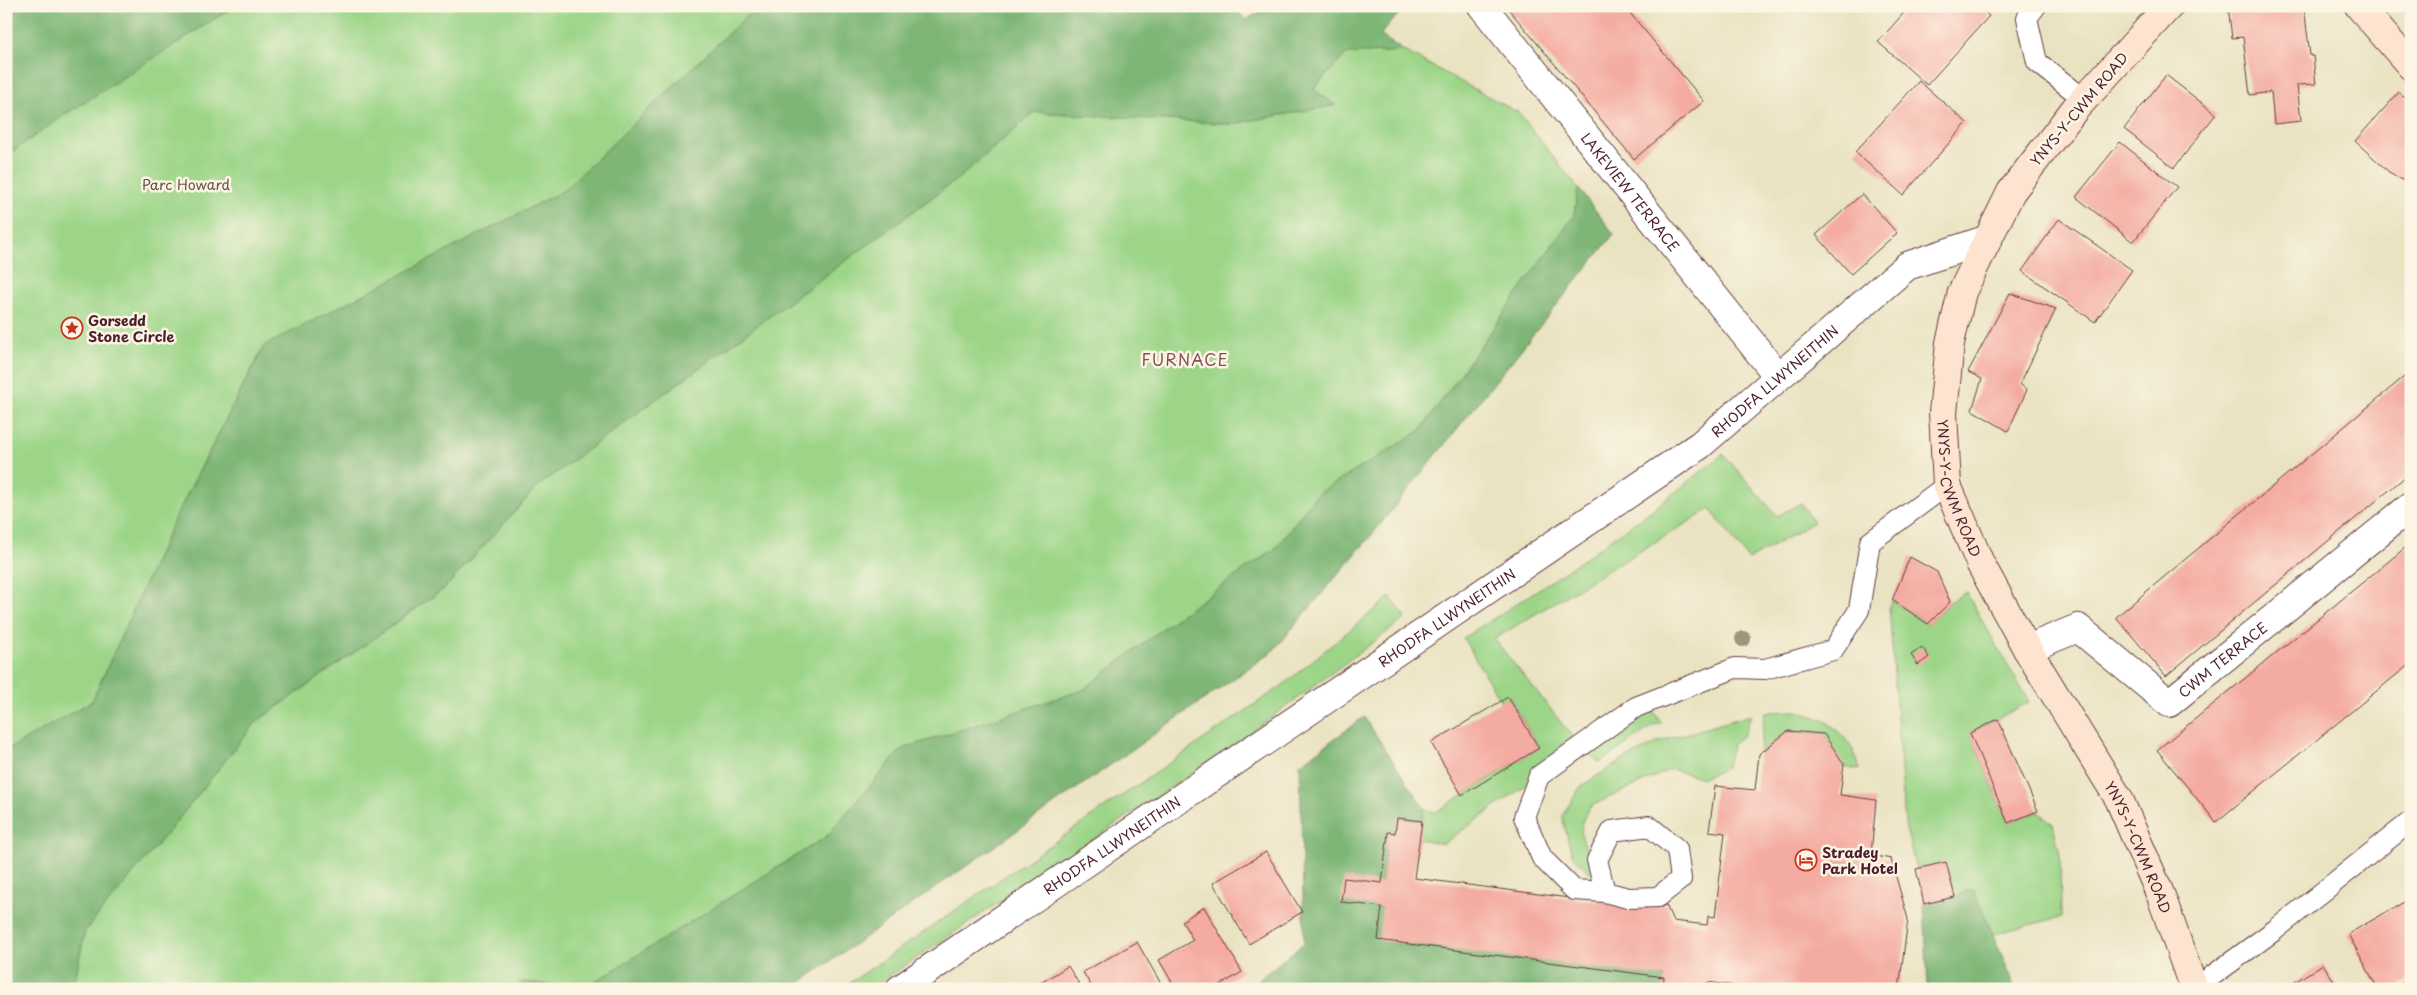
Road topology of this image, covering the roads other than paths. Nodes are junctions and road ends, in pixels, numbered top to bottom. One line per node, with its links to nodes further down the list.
1 (1482, 6): 8 (street, LAKEVIEW TERRACE)
2 (2036, 6): 6 (lane)
3 (2169, 6): 6 (main road, YNYS-Y-CWM ROAD)
4 (2358, 6): 5 (main road)
5 (2411, 66)
6 (2084, 99): 7 (main road, YNYS-Y-CWM ROAD)
7 (1985, 240): 8 (street, RHODFA LLWYNEITHIN); 9 (main road, YNYS-Y-CWM ROAD)
8 (1778, 376): 14 (street, RHODFA LLWYNEITHIN)
9 (1947, 485): 11 (main road, YNYS-Y-CWM ROAD); 13 (lane)
10 (2411, 506): 11 (street, CWM TERRACE)
11 (2027, 649): 15 (main road, YNYS-Y-CWM ROAD)
12 (2411, 821): 15 (lane)
13 (1605, 892): 13 (lane)
14 (900, 989)
15 (2194, 989)

